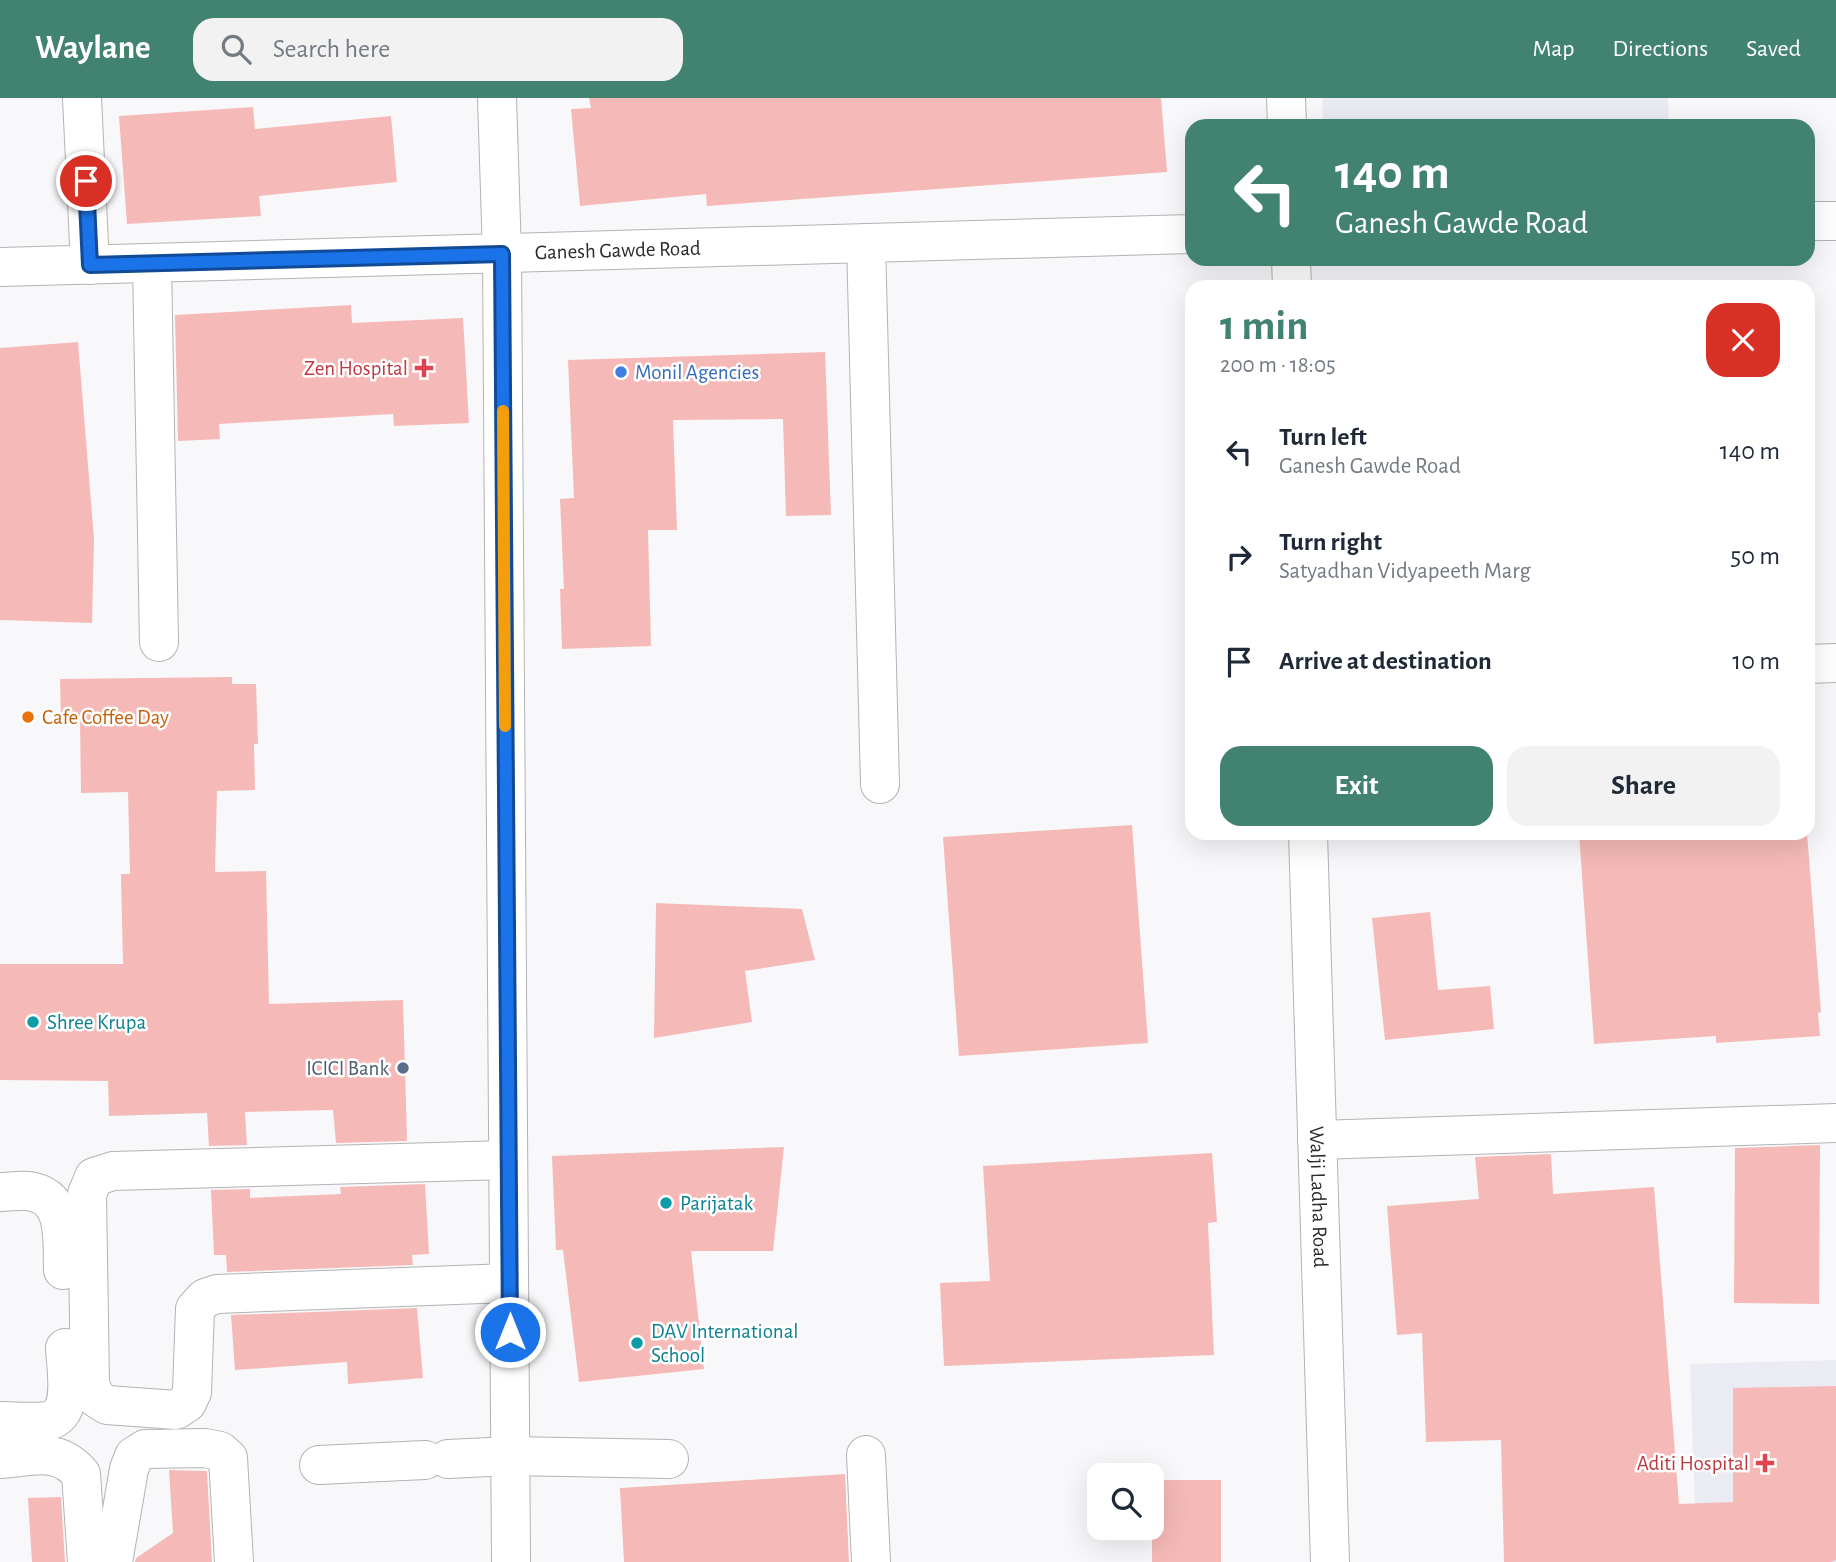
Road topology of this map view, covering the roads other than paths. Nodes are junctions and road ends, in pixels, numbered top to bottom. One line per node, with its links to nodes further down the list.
1 (82, 98): 11 (street)
2 (496, 98): 9 (street)
3 (1286, 98): 4 (street)
4 (1287, 119)
5 (1815, 221): 6 (street)
6 (1836, 221)
7 (1185, 234): 8 (street, Ganesh Gawde Road)
8 (866, 243): 9 (street, Ganesh Gawde Road); 16 (street)
9 (502, 254): 10 (street, Ganesh Gawde Road); 20 (street)
10 (152, 263): 11 (street, Ganesh Gawde Road); 13 (street)
11 (90, 265): 12 (street, Ganesh Gawde Road)
12 (0, 267)
13 (159, 642)
14 (1836, 663): 15 (street)
15 (1815, 664)
16 (880, 784)
17 (1308, 840): 19 (street, Walji Ladha Road)
18 (1836, 1123): 19 (street)
19 (1317, 1140): 34 (street, Walji Ladha Road)
20 (508, 1160): 22 (street); 22 (street)
21 (0, 1192): 23 (street)
22 (509, 1283): 25 (street)
23 (0, 1422)
24 (866, 1455): 33 (street)
25 (511, 1456): 27 (street); 28 (street); 32 (street)
26 (0, 1459): 29 (street)
27 (669, 1459)
28 (319, 1465)
29 (87, 1562)
30 (113, 1562): 31 (street)
31 (244, 1562)
32 (511, 1562)
33 (871, 1562)
34 (1330, 1562)

